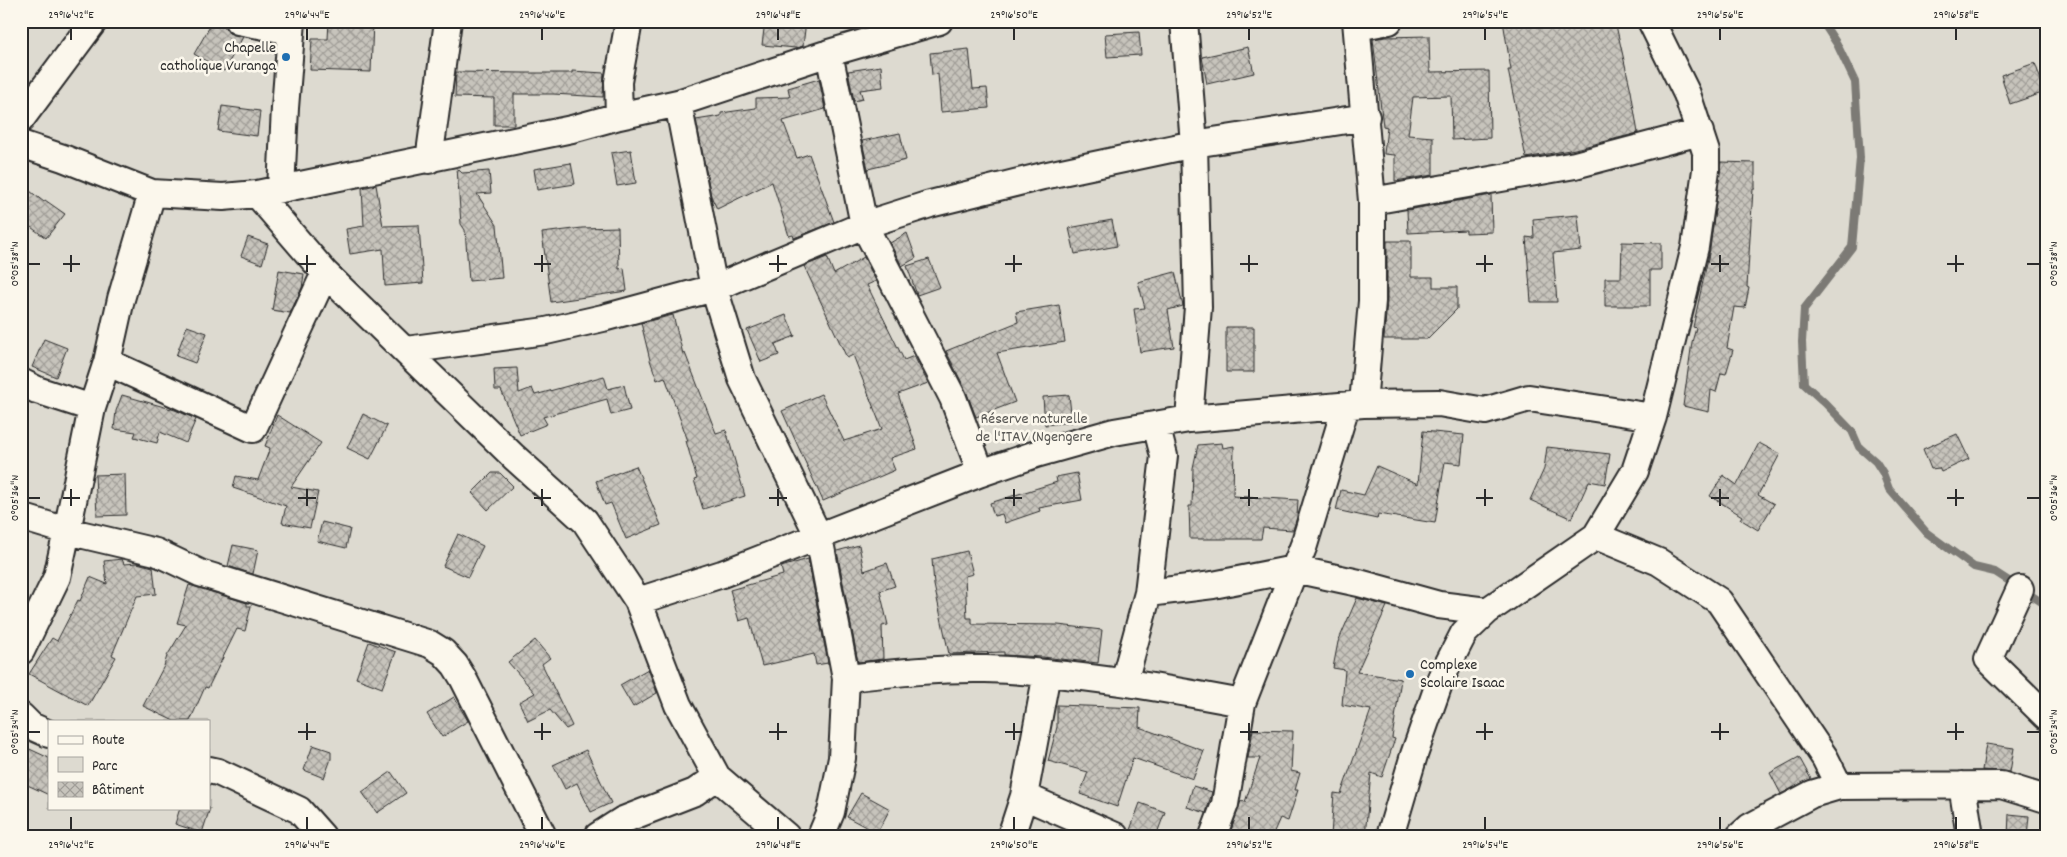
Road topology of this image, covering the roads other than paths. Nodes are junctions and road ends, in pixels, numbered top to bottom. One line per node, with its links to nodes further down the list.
1 (94, 21): 15 (street)
2 (238, 21): 10 (street)
3 (448, 21): 19 (street)
4 (629, 21): 13 (street)
5 (939, 21): 11 (street)
6 (1184, 21): 18 (street)
7 (1389, 21): 9 (street)
8 (1651, 21): 16 (street)
9 (1356, 24): 14 (street)
10 (292, 26): 20 (street)
11 (829, 53): 12 (street); 23 (street)
12 (678, 103): 13 (street); 25 (street)
13 (619, 116): 19 (street)
14 (1366, 117): 18 (street); 22 (street)
15 (21, 119)
16 (1700, 132): 22 (street); 31 (street)
17 (21, 144): 21 (street)
18 (1194, 144): 23 (street); 32 (street)
19 (429, 160): 20 (street)
20 (269, 192): 21 (street); 24 (street)
21 (152, 193): 27 (street)
22 (1372, 201): 29 (street)
23 (864, 225): 25 (street); 34 (street)
24 (325, 272): 26 (street); 27 (street)
25 (714, 288): 26 (street); 38 (street)
26 (406, 350): 42 (street)
27 (107, 362): 30 (street)
28 (21, 382): 30 (street)
29 (1355, 405): 31 (street); 32 (street); 39 (street)
30 (92, 408): 36 (street)
31 (1653, 416): 37 (street)
32 (1189, 419): 33 (street)
33 (1156, 424): 34 (street); 41 (street)
34 (982, 473): 38 (street)
35 (21, 517): 36 (street)
36 (67, 531): 44 (street); 59 (street)
37 (1596, 536): 43 (street); 55 (street)
38 (819, 537): 42 (street); 46 (street)
39 (1294, 569): 41 (street); 43 (street); 48 (street)
40 (2020, 589): 50 (street)
41 (1148, 592): 47 (street)
42 (638, 601): 53 (street)
43 (1487, 611): 66 (street)
44 (21, 651)
45 (1047, 673): 46 (street); 47 (street); 56 (street)
46 (846, 678): 62 (street)
47 (1124, 682): 48 (street)
48 (1242, 703): 65 (street)
49 (21, 716): 51 (street)
50 (2046, 716)
51 (48, 734)
52 (210, 770): 58 (street)
53 (716, 777): 60 (street); 61 (street)
54 (1962, 785): 55 (street); 57 (street); 68 (street)
55 (1839, 786): 67 (street)
56 (1024, 796): 63 (street); 64 (street)
57 (2046, 798)
58 (322, 836)
59 (543, 836)
60 (598, 836)
61 (786, 836)
62 (821, 836)
63 (1011, 836)
64 (1115, 836)
65 (1213, 836)
66 (1390, 836)
67 (1740, 836)
68 (1970, 836)

